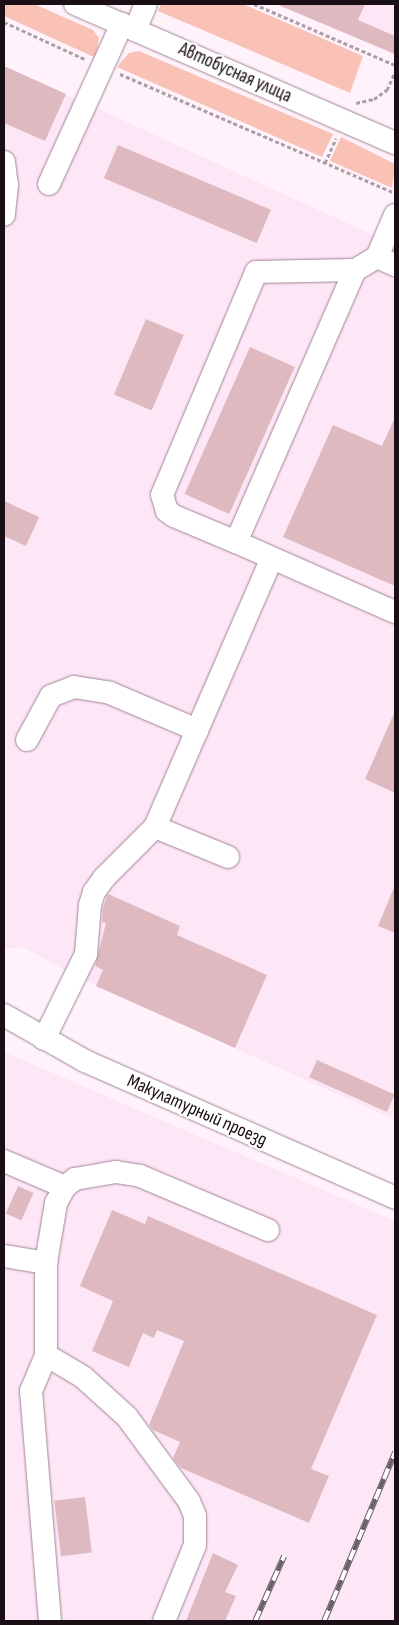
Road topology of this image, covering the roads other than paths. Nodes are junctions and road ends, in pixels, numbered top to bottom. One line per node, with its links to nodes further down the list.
1 (75, 4): 3 (street, Автобусная улица)
2 (146, 4): 3 (street)
3 (128, 27): 4 (street, Автобусная улица); 6 (street)
4 (394, 140)
5 (4, 162): 7 (street)
6 (49, 184)
7 (4, 214)
8 (395, 215): 9 (street)
9 (386, 261): 10 (street)
10 (355, 270): 11 (street); 11 (street)
11 (236, 542): 12 (street)
12 (272, 558): 13 (street); 14 (street)
13 (395, 612)
14 (197, 730): 15 (street); 16 (street)
15 (27, 740)
16 (155, 827): 17 (street); 19 (street)
17 (228, 857)
18 (6, 1024): 19 (street, Макулатурный проезд)
19 (44, 1039): 22 (street, Макулатурный проезд)
20 (4, 1161): 21 (street)
21 (65, 1187): 23 (street); 25 (street)
22 (395, 1198)
23 (268, 1230)
24 (4, 1256): 25 (street)
25 (46, 1263): 26 (street)
26 (46, 1355): 27 (street); 28 (street)
27 (50, 1621)
28 (164, 1621)

